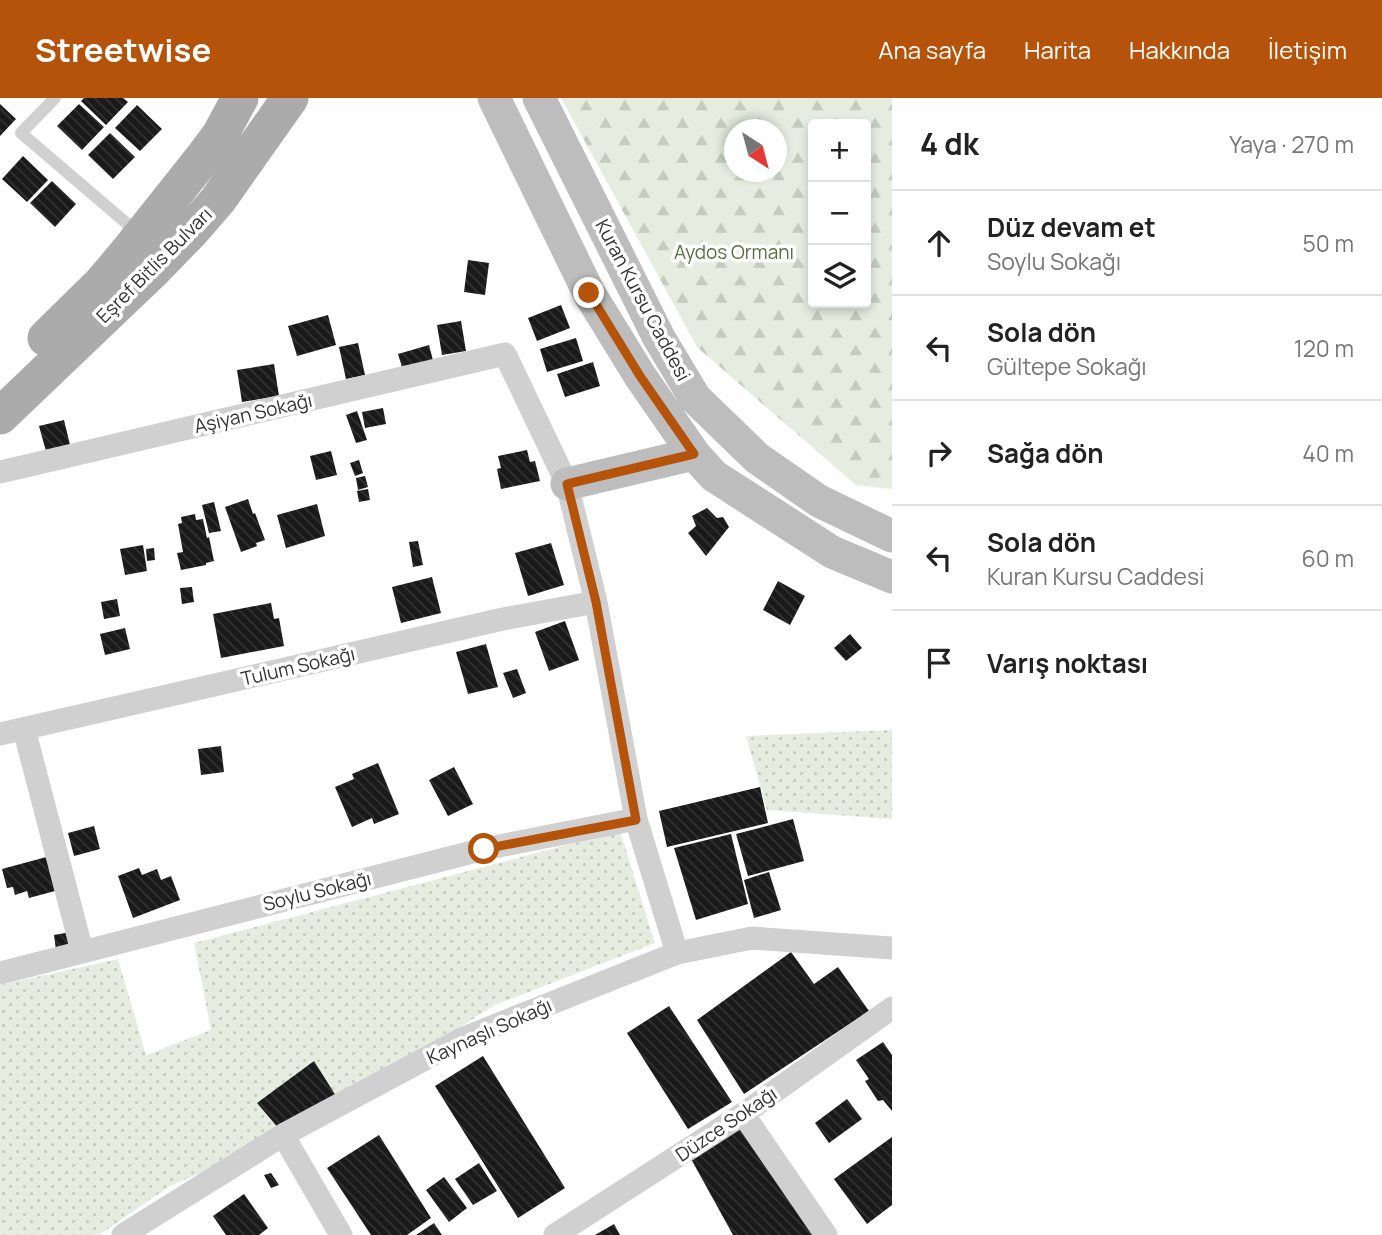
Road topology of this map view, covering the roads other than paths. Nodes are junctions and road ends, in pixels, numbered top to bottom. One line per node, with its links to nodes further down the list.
1 (55, 98): 6 (lane)
2 (240, 98): 6 (main road, Eşref Bitlis Bulvarı)
3 (290, 98): 8 (main road, Eşref Bitlis Bulvarı)
4 (494, 98): 9 (main road, Kuran Kursu Caddesi)
5 (539, 98): 12 (main road, Kuran Kursu Caddesi)
6 (141, 235): 7 (main road, Eşref Bitlis Bulvarı)
7 (0, 382)
8 (0, 416)
9 (694, 454): 11 (main road); 13 (main road, Kuran Kursu Caddesi)
10 (0, 472): 11 (street, Aşiyan Sokağı)
11 (567, 484): 14 (street)
12 (892, 536)
13 (892, 577)
14 (596, 602): 15 (street, Tulum Sokağı); 17 (street)
15 (24, 729): 16 (street, Tulum Sokağı); 19 (street)
16 (0, 734)
17 (636, 820): 19 (street, Soylu Sokağı); 20 (street)
18 (892, 948): 20 (street, Kaynaşlı Sokağı)
19 (82, 951): 21 (street, Soylu Sokağı)
20 (677, 953): 24 (street, Kaynaşlı Sokağı)
21 (0, 973)
22 (892, 1008): 23 (street, Düzce Sokağı)
23 (743, 1114): 27 (street, Düzce Sokağı); 28 (street)
24 (283, 1135): 25 (street, Kaynaşlı Sokağı); 26 (street)
25 (124, 1235)
26 (341, 1235)
27 (555, 1235)
28 (826, 1235)

